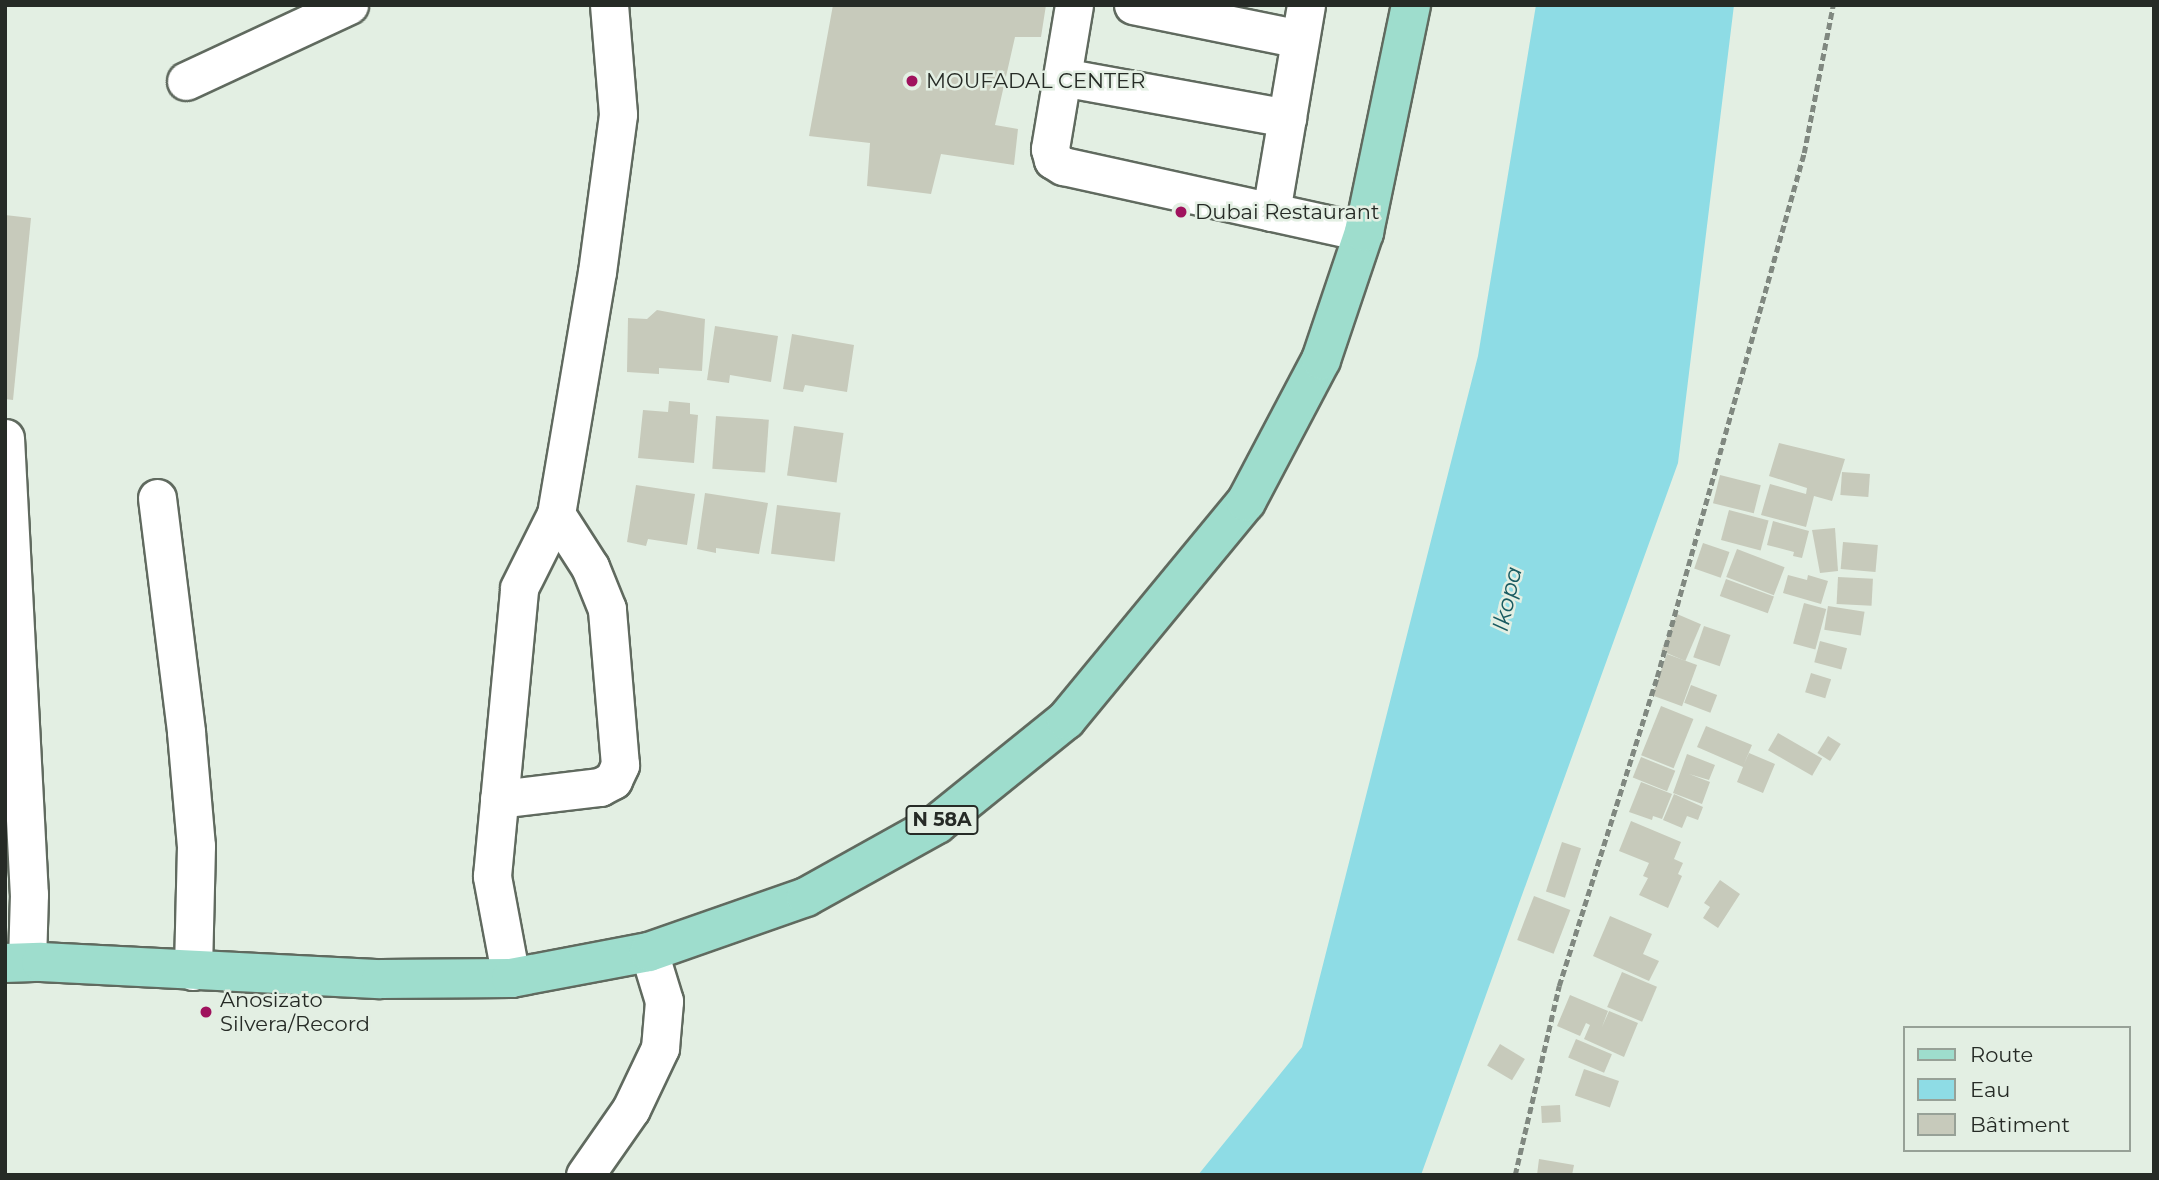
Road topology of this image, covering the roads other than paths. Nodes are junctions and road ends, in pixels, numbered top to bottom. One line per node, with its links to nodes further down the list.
1 (349, 5): 8 (lane)
2 (608, 5): 14 (lane)
3 (1074, 5): 7 (lane)
4 (1133, 5): 6 (lane)
5 (1411, 5): 11 (main road, N 58A)
6 (1303, 22): 9 (lane)
7 (1062, 76): 9 (lane); 10 (lane)
8 (186, 81)
9 (1287, 118): 10 (lane)
10 (1271, 212): 11 (lane)
11 (1364, 233): 17 (main road, N 58A)
12 (5, 438): 15 (lane)
13 (157, 498): 19 (lane)
14 (556, 514): 16 (lane); 16 (lane)
15 (8, 540): 18 (lane)
16 (499, 799): 20 (lane)
17 (649, 952): 20 (main road, N 58A); 21 (lane)
18 (16, 962): 19 (main road, N 58A)
19 (193, 971): 20 (main road, N 58A)
20 (511, 978)
21 (585, 1175)

